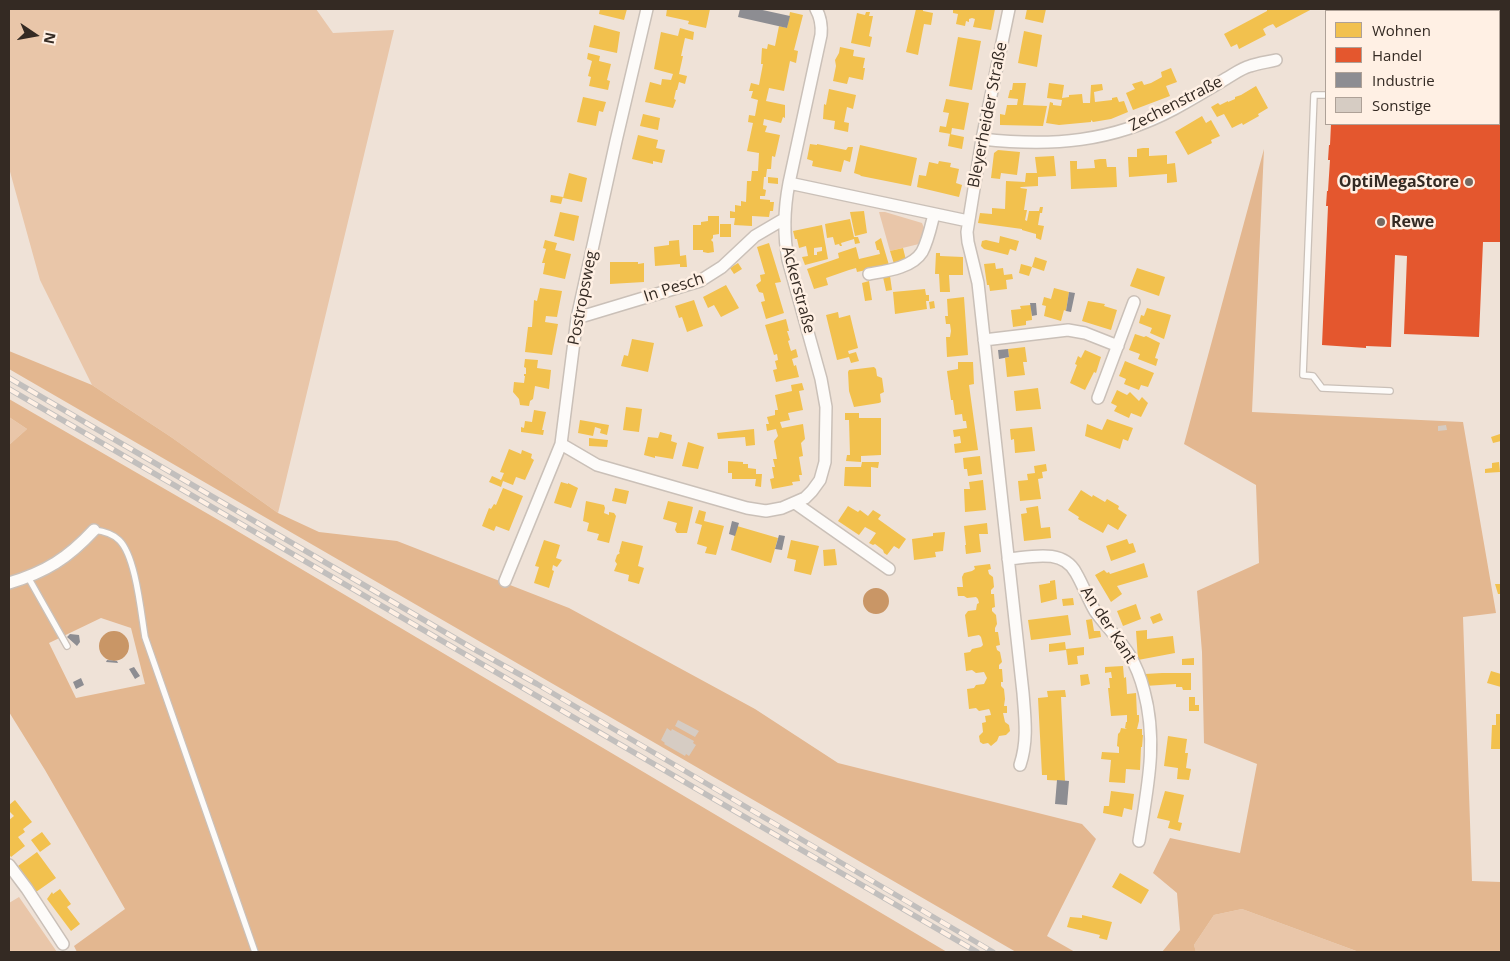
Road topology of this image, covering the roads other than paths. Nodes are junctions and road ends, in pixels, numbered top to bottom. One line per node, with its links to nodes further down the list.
1 (647, 9): 13 (street, Postropsweg)
2 (816, 9): 7 (street, Ackerstraße)
3 (1009, 9): 6 (street, Bleyerheider Straße)
4 (1276, 60): 6 (street, Zechenstraße)
5 (1325, 95): 16 (lane)
6 (982, 139): 10 (street, Bleyerheider Straße)
7 (789, 183): 8 (street); 9 (street, Ackerstraße)
8 (934, 214): 10 (street); 11 (street)
9 (784, 219): 13 (street, In Pesch); 19 (street, Ackerstraße)
10 (968, 221): 14 (street)
11 (869, 274)
12 (1134, 302): 15 (street)
13 (577, 318): 18 (street, Postropsweg)
14 (984, 340): 15 (street); 21 (street)
15 (1118, 346): 17 (street)
16 (1390, 391)
17 (1098, 398)
18 (561, 444): 19 (street, Ackerstraße); 24 (street, Postropsweg)
19 (795, 503): 22 (street)
20 (94, 530): 23 (street); 31 (lane)
21 (1008, 559): 27 (street); 28 (street, An der Kant)
22 (889, 569)
23 (28, 577): 25 (street); 26 (lane)
24 (505, 581)
25 (9, 583)
26 (67, 646)
27 (1020, 765)
28 (1138, 841)
29 (9, 865): 30 (street)
30 (63, 944)
31 (255, 952)

